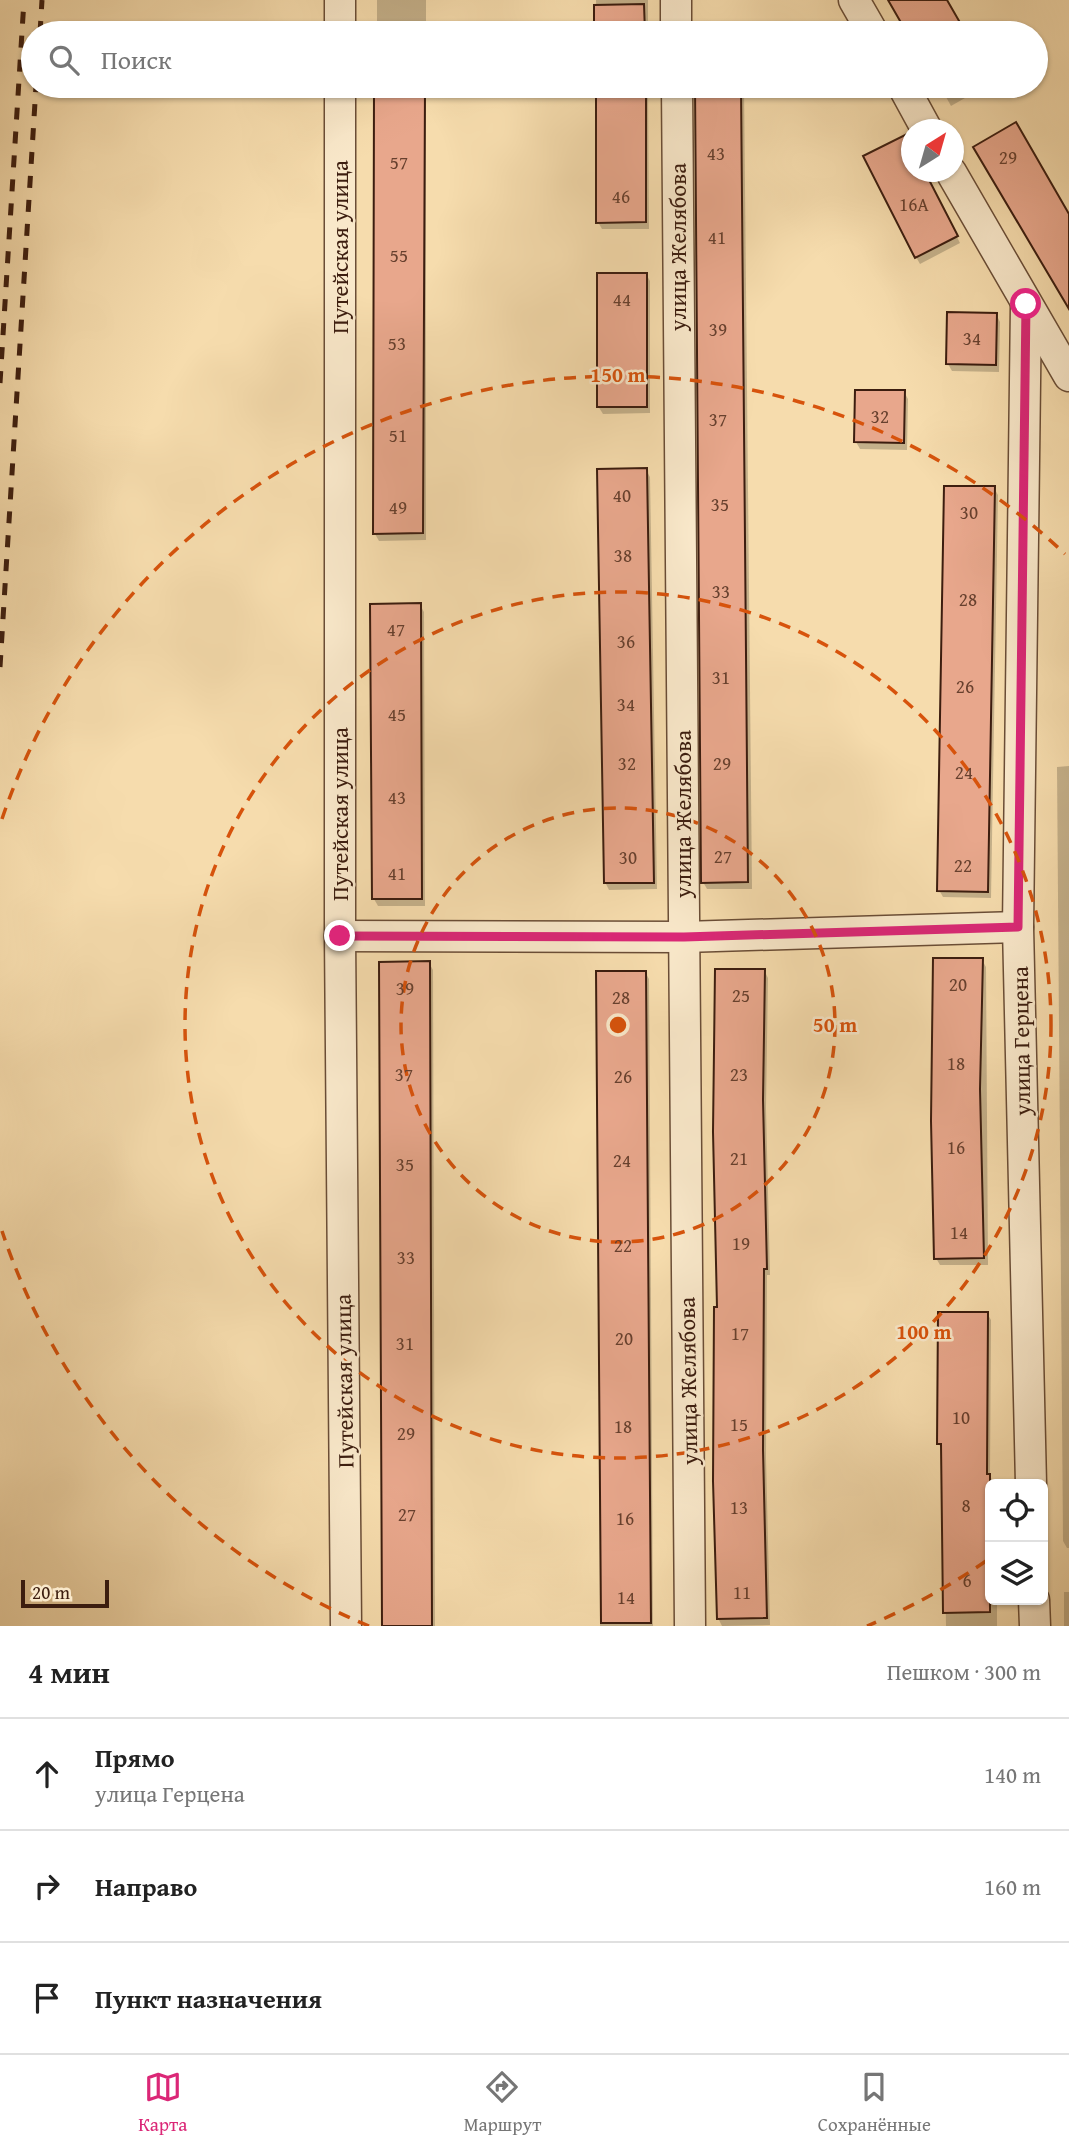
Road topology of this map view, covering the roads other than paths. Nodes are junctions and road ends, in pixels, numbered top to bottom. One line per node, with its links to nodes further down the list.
1 (340, 0): 4 (street)
2 (676, 0): 5 (street)
3 (854, 0): 6 (street)
4 (340, 21)
5 (676, 21)
6 (866, 21)
7 (340, 98): 15 (street, Путейская улица)
8 (677, 98): 16 (street, улица Желябова)
9 (910, 98): 10 (street)
10 (922, 119)
11 (957, 182): 12 (street)
12 (1026, 304): 13 (street); 14 (street, улица Герцена)
13 (1069, 376)
14 (1018, 927): 16 (street); 17 (street, улица Герцена)
15 (340, 936): 16 (street); 19 (street, Путейская улица)
16 (684, 937): 20 (street, улица Желябова)
17 (1031, 1479)
18 (1034, 1605): 21 (street)
19 (346, 1626)
20 (690, 1626)
21 (1035, 1626)

